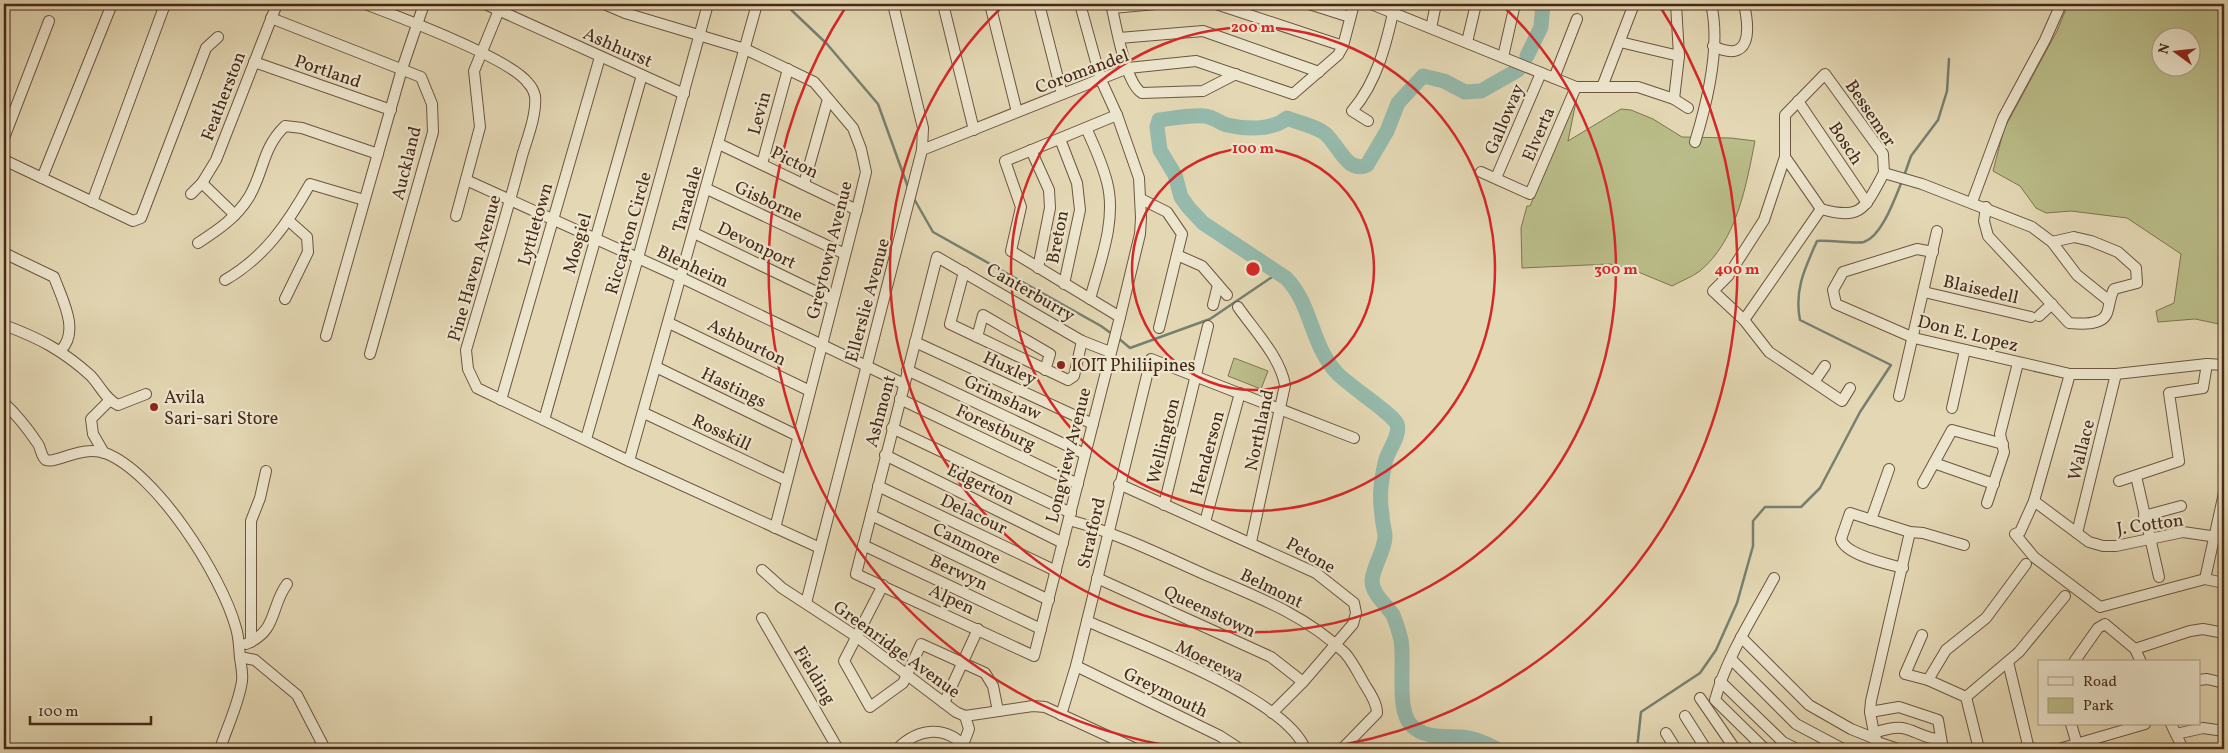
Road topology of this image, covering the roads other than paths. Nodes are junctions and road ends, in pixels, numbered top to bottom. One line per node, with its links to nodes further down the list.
1 (112, 4): 85 (street)
2 (168, 4): 95 (street)
3 (277, 4): 32 (street, Featherston)
4 (365, 4): 35 (street, Pine Haven Avenue)
5 (424, 4): 35 (street)
6 (485, 4): 30 (street, Ashhurst)
7 (604, 4): 37 (street, Greytown Avenue)
8 (708, 4): 37 (street)
9 (758, 4): 44 (street, Taradale)
10 (893, 4): 77 (street, Ellerslie Avenue)
11 (944, 4): 72 (street)
12 (990, 4): 68 (street)
13 (1039, 4): 62 (street)
14 (1080, 4): 58 (street, Longview Avenue)
15 (1156, 4): 28 (street)
16 (1216, 4): 42 (street)
17 (1309, 4): 31 (street)
18 (1354, 4): 31 (street, Coromandel)
19 (1371, 4): 29 (street)
20 (1436, 4): 36 (street)
21 (1476, 4): 40 (street)
22 (1515, 4): 48 (street)
23 (1634, 4): 41 (street)
24 (1676, 4): 46 (street)
25 (1711, 4): 43 (street)
26 (1744, 4): 43 (street)
27 (2061, 4): 96 (street)
28 (1111, 6): 39 (street)
29 (1394, 8): 36 (street); 70 (street)
30 (499, 10): 45 (street); 47 (street, Ashhurst)
31 (1350, 17): 42 (street, Coromandel)
32 (271, 18): 49 (street, Featherston); 51 (street, Auckland)
33 (1577, 19): 57 (street)
34 (49, 20): 73 (street)
35 (416, 23): 45 (street, Pine Haven Avenue); 51 (street)
36 (1431, 28): 40 (street)
37 (700, 36): 44 (street, Greytown Avenue); 61 (street, Riccarton Circle)
38 (218, 37): 95 (street)
39 (1119, 38): 50 (street); 53 (street)
40 (1466, 42): 48 (street)
41 (1620, 42): 46 (street); 60 (street)
42 (1343, 46): 53 (street, Coromandel)
43 (1713, 46): 75 (street)
44 (745, 49): 52 (street, Greytown Avenue); 76 (street, Taradale)
45 (480, 53): 87 (street); 94 (street, Pine Haven Avenue)
46 (1678, 56): 64 (street)
47 (600, 57): 56 (street, Ashhurst); 103 (street, Lyttletown)
48 (1503, 57): 54 (street)
49 (254, 62): 67 (street, Portland); 88 (street, Featherston)
50 (1128, 68): 55 (street, Coromandel); 55 (street); 58 (street, Coromandel)
51 (402, 69): 67 (street); 146 (street, Auckland)
52 (788, 70): 63 (street, Greytown Avenue); 82 (street, Levin)
53 (1319, 72): 55 (street, Coromandel)
54 (1541, 73): 57 (street); 86 (street, Galloway)
55 (1236, 74)
56 (642, 75): 61 (street, Ashhurst); 107 (street, Mosgiel)
57 (1554, 78): 59 (street)
58 (1101, 80): 62 (street, Coromandel); 69 (street, Longview Avenue)
59 (1576, 87): 60 (street); 86 (street, Elverta)
60 (1602, 87): 64 (street)
61 (684, 94): 115 (street, Riccarton Circle)
62 (1062, 94): 68 (street, Coromandel)
63 (828, 99): 89 (street); 99 (street, Greytown Avenue)
64 (1674, 99): 66 (street)
65 (1798, 101): 80 (street); 84 (street, Bessemer); 97 (street, Bosch)
66 (1688, 108)
67 (391, 110): 79 (street)
68 (1017, 112): 72 (street, Coromandel)
69 (1117, 115): 71 (street); 92 (street, Longview Avenue)
70 (1368, 121)
71 (1086, 128): 74 (street); 125 (street)
72 (974, 130): 77 (street, Coromandel)
73 (4, 138)
74 (1060, 139): 78 (street); 120 (street, Breton)
75 (1695, 142)
76 (719, 144): 82 (street, Picton); 90 (street, Taradale)
77 (922, 150): 152 (street, Ellerslie Avenue)
78 (1032, 150): 116 (street); 116 (street)
79 (378, 154): 93 (street); 101 (street)
80 (1785, 157): 100 (street); 132 (street)
81 (4, 160): 85 (street)
82 (762, 164): 89 (street, Picton)
83 (1481, 172): 86 (street)
84 (1884, 173): 96 (street); 97 (street)
85 (42, 178): 95 (street)
86 (1496, 178)
87 (466, 180): 94 (street, Blenheim); 102 (street)
88 (202, 183): 91 (street, Featherston); 101 (street)
89 (804, 184): 99 (street, Picton)
90 (706, 189): 106 (street, Taradale); 112 (street, Gisborne)
91 (191, 194)
92 (1141, 198): 113 (street); 131 (street, Longview Avenue)
93 (364, 200): 104 (street); 137 (street)
94 (510, 200): 103 (street, Blenheim); 166 (street, Pine Haven Avenue)
95 (92, 202)
96 (1972, 202): 98 (street)
97 (1867, 203): 100 (street)
98 (1986, 207): 108 (street); 128 (street)
99 (857, 210): 112 (street, Greytown Avenue)
100 (1821, 210): 132 (street)
101 (235, 215): 109 (street)
102 (456, 216)
103 (554, 220): 107 (street, Blenheim); 166 (street, Lyttletown)
104 (289, 221): 119 (street); 124 (street)
105 (1938, 231): 110 (street)
106 (694, 233): 118 (street, Taradale); 126 (street, Devonport)
107 (595, 239): 115 (street, Blenheim); 172 (street, Mosgiel)
108 (2052, 242): 127 (street); 127 (street)
109 (198, 243)
110 (1933, 252): 122 (street); 139 (street, Don E. Lopez)
111 (4, 253): 143 (street)
112 (844, 254): 126 (street, Greytown Avenue)
113 (1177, 255): 121 (street); 136 (street)
114 (936, 257): 117 (street, Canterburry); 141 (street, Ashmont)
115 (638, 258): 118 (street, Blenheim); 177 (street, Riccarton Circle)
116 (1038, 268): 120 (street)
117 (964, 272): 138 (street); 140 (street, Canterburry)
118 (682, 278): 133 (street, Taradale); 142 (street, Blenheim)
119 (225, 280)
120 (1064, 284): 125 (street)
121 (1218, 285): 123 (street); 129 (street)
122 (1924, 292): 128 (street, Blaisedell); 139 (street)
123 (1227, 295)
124 (285, 299)
125 (1090, 299): 131 (street)
126 (833, 300): 142 (street, Greytown Avenue)
127 (2108, 300): 128 (street)
128 (2052, 304)
129 (1213, 305)
130 (1238, 307): 170 (street, Northland)
131 (1120, 317): 145 (street, Longview Avenue)
132 (1744, 320): 158 (street)
133 (670, 323): 151 (street, Taradale); 161 (street, Ashburton)
134 (4, 325): 143 (street)
135 (1208, 326): 157 (street, Wellington)
136 (1159, 328)
137 (326, 336)
138 (977, 337): 154 (street); 154 (street)
139 (1914, 338): 144 (street, Don E. Lopez); 164 (street)
140 (1082, 341): 145 (street, Canterburry); 154 (street)
141 (915, 342): 153 (street, Ashmont); 173 (street, Huxley)
142 (822, 346): 152 (street, Blenheim); 161 (street, Greytown Avenue)
143 (61, 350): 167 (street)
144 (1965, 350): 147 (street, Don E. Lopez); 169 (street)
145 (1110, 352): 173 (street, Longview Avenue)
146 (370, 354)
147 (2018, 363): 155 (street, Don E. Lopez); 178 (street)
148 (2206, 364): 149 (street, Don E. Lopez); 156 (street, Don E. Lopez); 186 (street)
149 (2224, 365)
150 (1825, 366): 158 (street)
151 (656, 367): 171 (street, Taradale); 175 (street, Hastings)
152 (866, 367): 159 (street, Blenheim); 214 (street, Ellerslie Avenue)
153 (907, 370): 159 (street, Ashmont); 180 (street, Grimshaw)
154 (1045, 370)
155 (2070, 374): 156 (street, Don E. Lopez); 195 (street)
156 (2116, 374): 207 (street, Wallace)
157 (1195, 376): 162 (street); 191 (street, Stratford); 197 (street, Wellington)
158 (1814, 382): 160 (street)
159 (904, 384): 165 (street, Ashmont)
160 (1850, 388)
161 (810, 391): 175 (street, Greytown Avenue)
162 (1240, 393): 170 (street); 203 (street, Henderson)
163 (146, 394): 167 (street)
164 (1899, 396)
165 (900, 399): 174 (street, Ashmont); 190 (street, Forestburg)
166 (501, 400): 172 (street, Pine Haven Avenue)
167 (109, 401): 179 (street)
168 (4, 403): 179 (street)
169 (1952, 408)
170 (1281, 409): 176 (street); 210 (street, Northland)
171 (644, 413): 182 (street, Taradale); 187 (street, Rosskill)
172 (544, 420): 177 (street, Pine Haven Avenue)
173 (1092, 424): 180 (street, Longview Avenue)
174 (892, 428): 181 (street, Ashmont); 200 (street, Belmont)
175 (798, 436): 187 (street, Greytown Avenue)
176 (1354, 438)
177 (586, 439): 182 (street, Pine Haven Avenue)
178 (2003, 444): 183 (street); 192 (street)
179 (104, 453): 241 (street)
180 (1085, 454): 190 (street, Longview Avenue)
181 (885, 455): 193 (street, Ashmont); 211 (street, Edgerton)
182 (629, 461): 204 (street, Pine Haven Avenue)
183 (1934, 463): 189 (street); 192 (street)
184 (1889, 469): 202 (street)
185 (266, 471): 238 (street)
186 (2136, 476): 188 (street); 201 (street)
187 (786, 480): 204 (street, Greytown Avenue)
188 (2119, 481)
189 (1923, 483)
190 (1078, 484): 200 (street, Longview Avenue)
191 (1119, 484): 197 (street, Petone); 205 (street, Stratford)
192 (1994, 484): 196 (street)
193 (878, 486): 199 (street, Ashmont); 218 (street, Delacour)
194 (2224, 493): 208 (street)
195 (2034, 501): 207 (street, J. Cotton); 223 (street)
196 (1987, 503)
197 (1164, 505): 203 (street, Petone)
198 (2181, 506): 201 (street)
199 (870, 514): 212 (street, Ashmont); 228 (street, Canmore)
200 (1070, 516): 205 (street, Belmont); 211 (street, Longview Avenue)
201 (2144, 516): 209 (street)
202 (1871, 520): 206 (street); 216 (street)
203 (1205, 522): 210 (street, Petone)
204 (775, 528): 214 (street, Pine Haven Avenue)
205 (1108, 531): 221 (street, Stratford); 239 (street, Belmont)
206 (1910, 532): 213 (street); 216 (street)
207 (2077, 533): 209 (street, J. Cotton)
208 (2219, 537): 209 (street, J. Cotton); 223 (street)
209 (2150, 539): 220 (street)
210 (1252, 542): 239 (street, Petone)
211 (1063, 543): 218 (street, Longview Avenue)
212 (863, 545): 219 (street, Ashmont); 233 (street, Berwyn)
213 (1964, 545)
214 (820, 548): 229 (street, Ellerslie Avenue)
215 (2026, 564): 250 (street)
216 (1903, 568): 259 (street)
217 (762, 570): 229 (street, Greenridge Avenue)
218 (1056, 570): 228 (street, Longview Avenue)
219 (856, 574): 226 (street, Alpen)
220 (2159, 577)
221 (1098, 578): 231 (street, Stratford); 253 (street, Queenstown)
222 (1774, 578): 237 (street)
223 (2205, 579): 224 (street)
224 (2224, 583)
225 (287, 584): 238 (street)
226 (883, 585): 232 (street, Alpen); 236 (street)
227 (2065, 596): 246 (street)
228 (1049, 600): 233 (street, Longview Avenue)
229 (806, 603): 236 (street, Greenridge Avenue)
230 (762, 618): 276 (street, Fielding)
231 (1087, 621): 248 (street, Stratford); 260 (street, Moerewa)
232 (978, 629): 242 (street, Alpen); 247 (street)
233 (1041, 629): 242 (street, Longview Avenue)
234 (2224, 633): 240 (street)
235 (1922, 635): 250 (street)
236 (857, 637): 249 (street, Greenridge Avenue); 249 (street)
237 (1742, 637): 243 (street); 270 (street)
238 (251, 642): 241 (street)
239 (1336, 646): 253 (street, Petone); 281 (street, Belmont)
240 (2135, 649): 244 (street); 245 (street)
241 (239, 652): 274 (street); 275 (street)
242 (1034, 656)
243 (1731, 659): 252 (street); 287 (street)
244 (2075, 660)
245 (2140, 660)
246 (2008, 662): 255 (street); 290 (street)
247 (962, 663): 249 (street); 257 (street); 258 (street)
248 (1076, 666): 261 (street, Stratford); 279 (street, Greymouth)
249 (907, 675): 257 (street, Greenridge Avenue)
250 (1928, 680): 255 (street)
251 (2200, 680): 254 (street)
252 (1720, 681): 285 (street); 286 (street)
253 (1303, 682): 260 (street, Petone)
254 (2224, 683)
255 (1966, 697): 289 (street)
256 (1700, 698): 284 (street)
257 (944, 703): 262 (street, Greenridge Avenue)
258 (998, 711): 261 (street, Greenridge Avenue); 262 (street, Greenridge Avenue)
259 (1870, 712): 270 (street); 271 (street)
260 (1272, 713): 280 (street, Moerewa)
261 (1061, 714): 278 (street, Greenridge Avenue)
262 (965, 716): 273 (street)
263 (1685, 716): 283 (street)
264 (2072, 726): 272 (street)
265 (2138, 726): 272 (street)
266 (2172, 726): 269 (street)
267 (2224, 731): 269 (street)
268 (1666, 733): 282 (street)
269 (2176, 734): 292 (street)
270 (1876, 741): 271 (street); 288 (street)
271 (1942, 744)
272 (2077, 744): 291 (street)
273 (965, 747): 277 (street)
274 (220, 749)
275 (324, 749)
276 (838, 749)
277 (897, 749)
278 (1136, 749)
279 (1240, 749)
280 (1305, 749)
281 (1342, 749)
282 (1676, 749)
283 (1706, 749)
284 (1735, 749)
285 (1766, 749)
286 (1797, 749)
287 (1843, 749)
288 (1898, 749)
289 (1979, 749)
290 (2029, 749)
291 (2059, 749)
292 (2183, 749)

